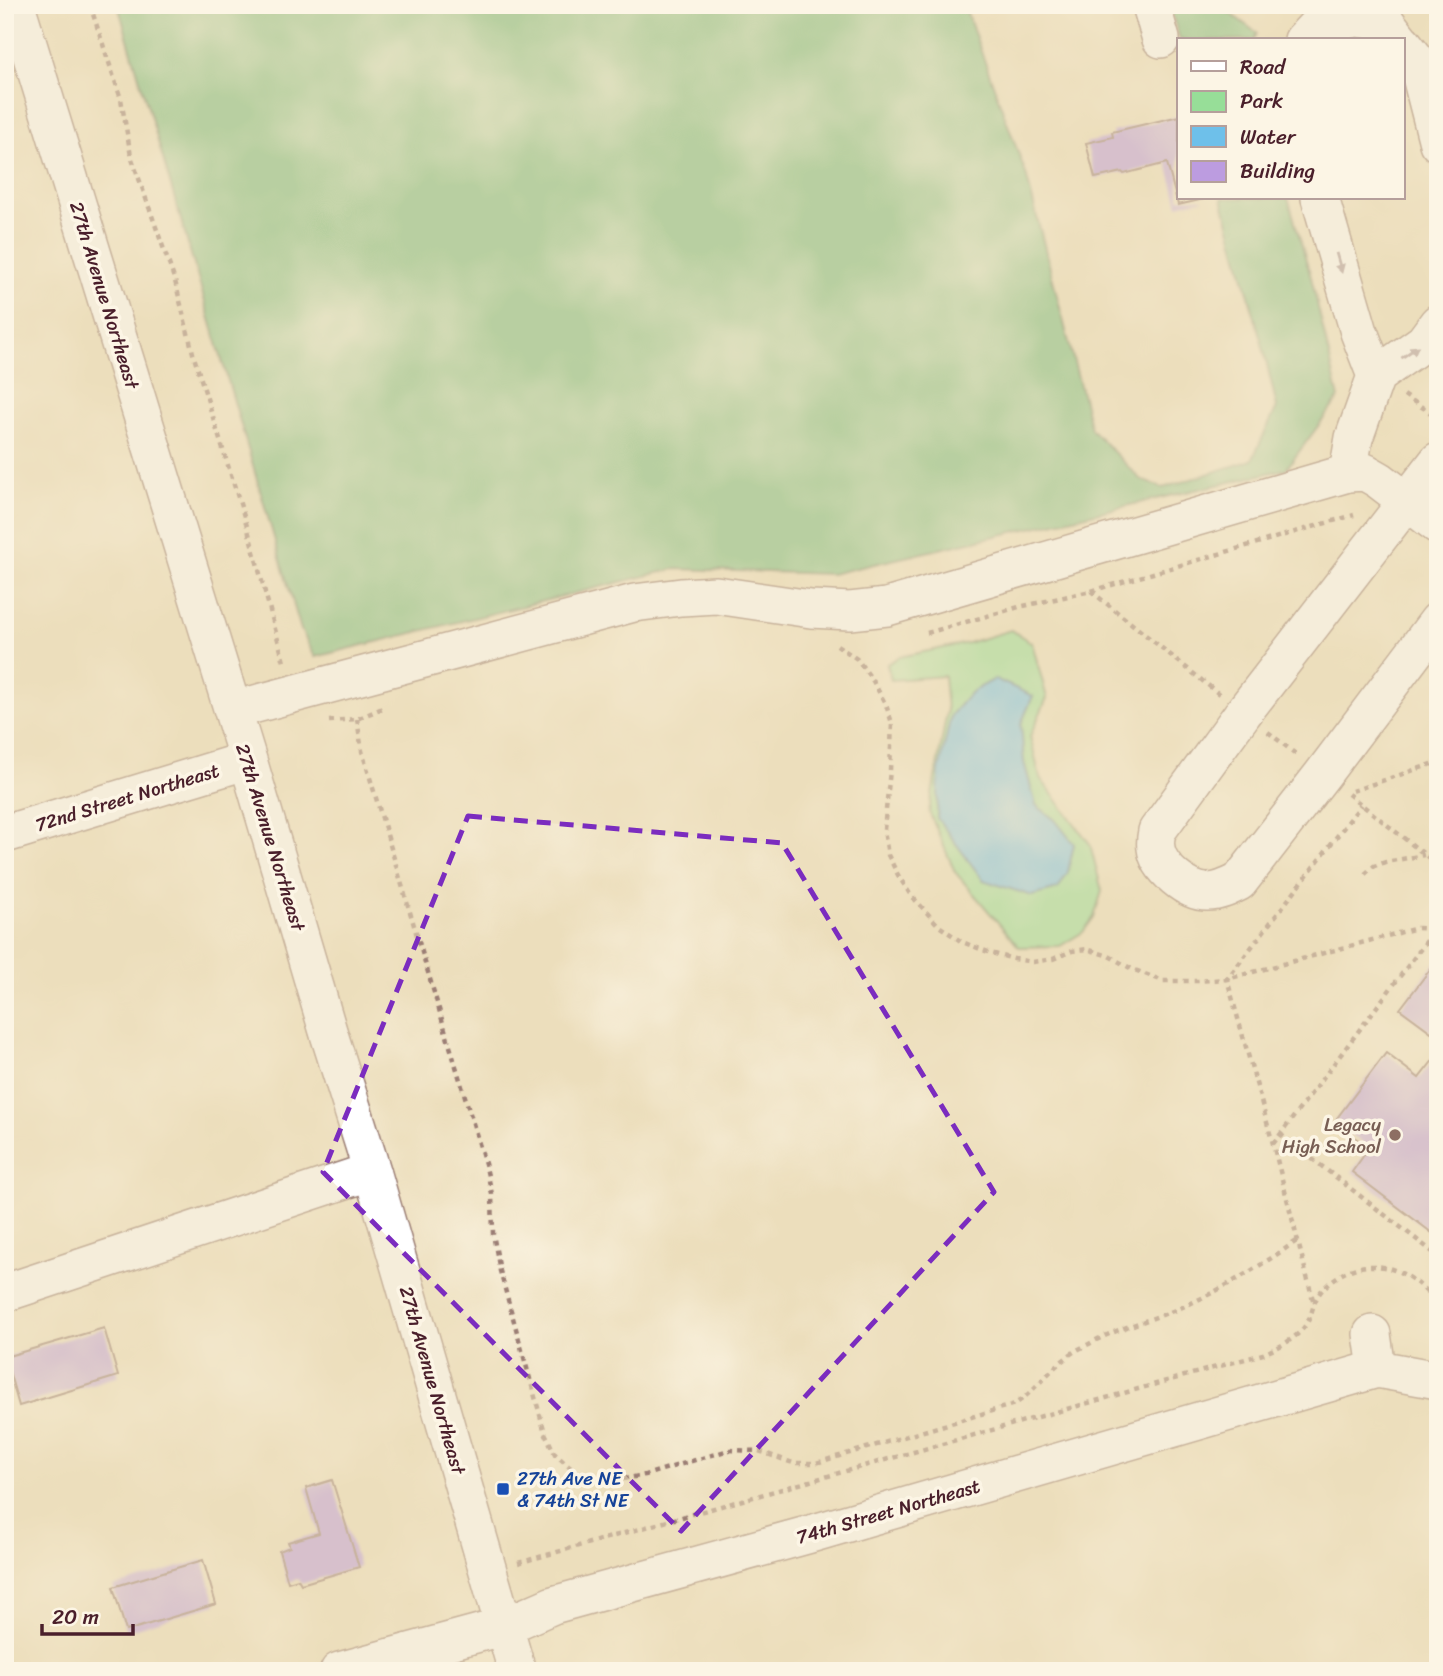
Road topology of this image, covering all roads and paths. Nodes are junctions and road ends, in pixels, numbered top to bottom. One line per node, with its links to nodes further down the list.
1 (16, 5): 20 (street, 27th Avenue Northeast)
2 (90, 5): 18 (path)
3 (1305, 38): 4 (street)
4 (1398, 38)
5 (1404, 46): 6 (street)
6 (1438, 143)
7 (1321, 200): 9 (street, one-way to 9)
8 (1438, 323): 9 (street, one-way to 8)
9 (1390, 386): 10 (path); 12 (street)
10 (1438, 418)
11 (1438, 461): 13 (street)
12 (1348, 473): 13 (street); 20 (street)
13 (1407, 502): 14 (street); 16 (street)
14 (1438, 525)
15 (1091, 592): 19 (path)
16 (1438, 621)
17 (837, 645): 32 (path)
18 (288, 673)
19 (1220, 695)
20 (233, 710): 24 (street, 27th Avenue Northeast)
21 (358, 719): 36 (path)
22 (1266, 731): 23 (path)
23 (1298, 755)
24 (248, 760): 27 (street, 72nd Street Northeast); 35 (street, 27th Avenue Northeast)
25 (1438, 762): 26 (path)
26 (1362, 805): 28 (path); 32 (path)
27 (5, 834)
28 (1425, 855): 29 (path); 30 (path)
29 (1438, 865)
30 (1366, 874)
31 (1437, 928): 32 (path); 33 (path)
32 (1227, 979): 34 (path)
33 (1280, 1134): 34 (path); 37 (path)
34 (1273, 1144): 36 (path)
35 (372, 1171): 38 (street); 42 (street, 27th Avenue Northeast)
36 (1298, 1240): 39 (path)
37 (1438, 1256)
38 (5, 1293)
39 (1314, 1301): 40 (path); 42 (path)
40 (1438, 1306)
41 (1438, 1380): 43 (street, 74th Street Northeast)
42 (489, 1572): 43 (street, 27th Avenue Northeast)
43 (511, 1648): 44 (street, 74th Street Northeast); 45 (street)
44 (340, 1671)
45 (426, 1671)

